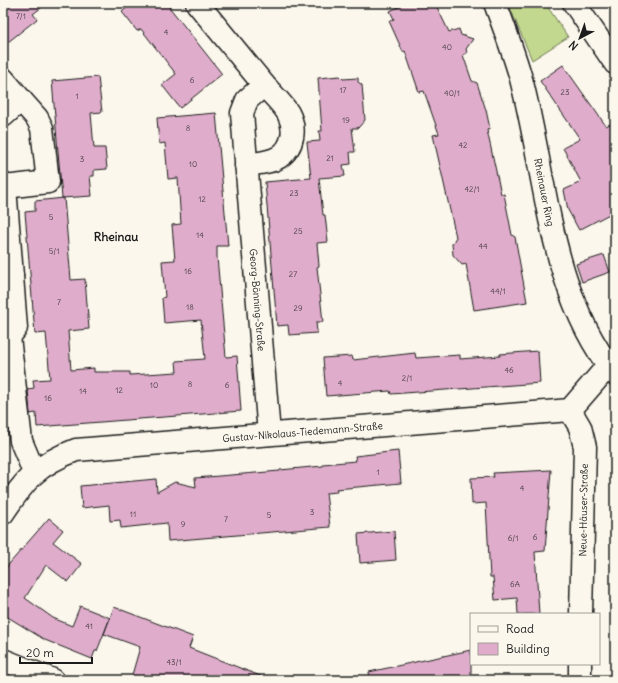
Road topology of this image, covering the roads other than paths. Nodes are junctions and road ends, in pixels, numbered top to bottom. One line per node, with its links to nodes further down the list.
1 (197, 3): 6 (street)
2 (495, 3): 13 (street, Rheinauer Ring)
3 (574, 3): 4 (street)
4 (615, 63)
5 (3, 79): 7 (street)
6 (264, 85): 9 (street, Georg-Bönning-Straße); 9 (street)
7 (21, 100): 8 (street); 10 (street)
8 (3, 116)
9 (246, 165): 15 (street, Georg-Bönning-Straße)
10 (4, 186): 11 (street)
11 (8, 276): 12 (street)
12 (6, 338): 16 (street)
13 (612, 370): 14 (street)
14 (570, 410): 15 (street, Gustav-Nikolaus-Tiedemann-Straße); 18 (street, Neue-Häuser-Straße)
15 (269, 434): 16 (street, Gustav-Nikolaus-Tiedemann-Straße)
16 (34, 472): 17 (street, Gustav-Nikolaus-Tiedemann-Straße)
17 (3, 513)
18 (581, 613)
19 (3, 660): 21 (street)
20 (580, 665): 22 (street)
21 (53, 680)
22 (580, 680)

